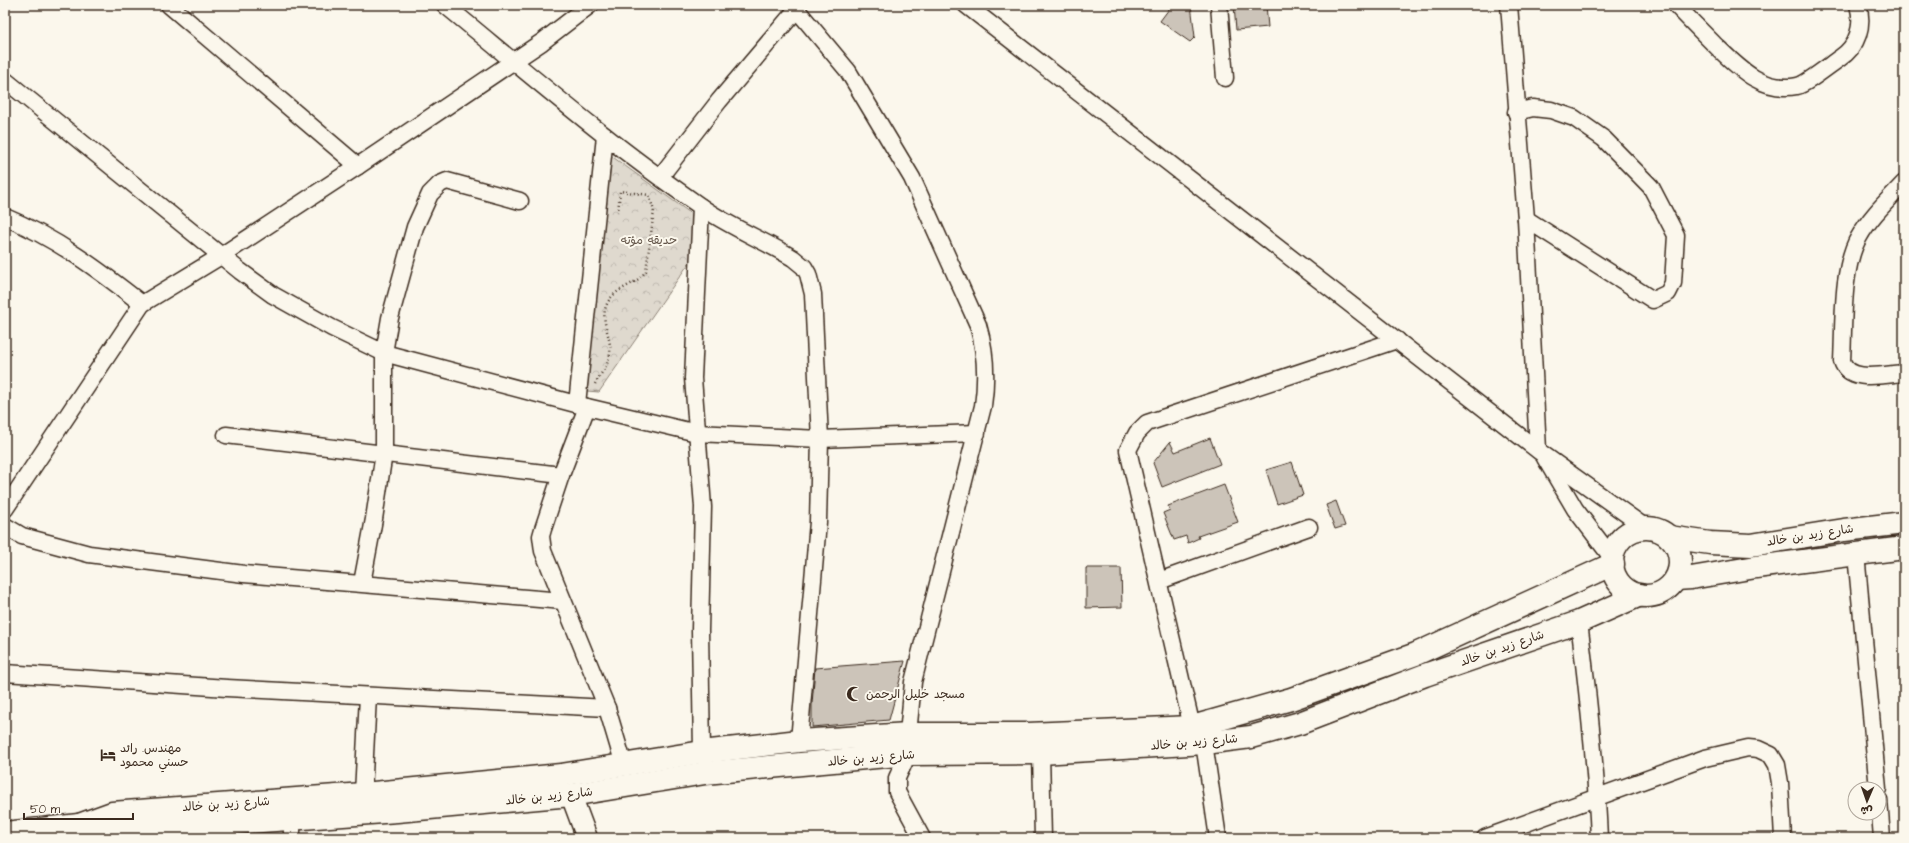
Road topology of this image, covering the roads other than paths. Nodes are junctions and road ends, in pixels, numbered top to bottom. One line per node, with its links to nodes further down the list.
1 (169, 5): 15 (street)
2 (445, 5): 10 (street)
3 (590, 5): 10 (street)
4 (966, 5): 24 (street)
5 (1219, 5): 11 (street)
6 (1509, 5): 13 (street)
7 (1676, 5): 8 (street)
8 (1858, 5)
9 (795, 7): 16 (street); 28 (street)
10 (513, 61): 14 (street); 15 (street)
11 (1225, 78)
12 (5, 80): 22 (street)
13 (1516, 112): 21 (street); 21 (street)
14 (605, 136): 16 (street); 27 (street)
15 (358, 166): 22 (street)
16 (660, 177): 19 (street)
17 (1904, 183): 26 (street)
18 (520, 201): 25 (street)
19 (701, 207): 30 (street); 31 (street)
20 (5, 217): 23 (street)
21 (1526, 219): 32 (street)
22 (220, 256): 23 (street); 25 (street)
23 (142, 304): 35 (street)
24 (1397, 340): 32 (street); 45 (street)
25 (384, 353): 27 (street); 33 (street)
26 (1904, 374)
27 (582, 406): 30 (street); 34 (street)
28 (977, 433): 31 (street); 55 (street)
29 (226, 434): 33 (street)
30 (697, 434): 31 (street); 56 (street)
31 (820, 439): 54 (street)
32 (1541, 452): 39 (street); 43 (street)
33 (384, 453): 34 (street); 46 (street)
34 (561, 475): 48 (street)
35 (5, 509)
36 (1904, 523): 40 (main road, شارع زيد بن خالد)
37 (5, 526): 46 (street)
38 (1309, 528): 45 (street)
39 (1646, 528): 40 (main road); 43 (main road)
40 (1669, 537): 44 (main road)
41 (1904, 548): 42 (main road, شارع زيد بن خالد)
42 (1856, 554): 44 (main road, شارع زيد بن خالد); 59 (street)
43 (1613, 562): 47 (main road); 53 (main road, شارع زيد بن خالد)
44 (1676, 579): 47 (main road)
45 (1159, 580): 53 (street)
46 (362, 583): 48 (street)
47 (1640, 595): 49 (main road, شارع زيد بن خالد)
48 (563, 602): 52 (street)
49 (1579, 622): 53 (main road, شارع زيد بن خالد); 62 (street)
50 (5, 673): 51 (street)
51 (368, 696): 52 (street); 60 (street)
52 (607, 708): 58 (street)
53 (1198, 735): 55 (main road, شارع زيد بن خالد); 57 (main road, شارع زيد بن خالد); 70 (street)
54 (799, 741): 55 (main road, شارع زيد بن خالد); 56 (main road, شارع زيد بن خالد)
55 (908, 744): 57 (main road, شارع زيد بن خالد); 61 (main road, شارع زيد بن خالد); 68 (street)
56 (702, 752): 58 (main road, شارع زيد بن خالد)
57 (1041, 753): 69 (street)
58 (624, 765): 60 (main road, شارع زيد بن خالد)
59 (1877, 781)
60 (363, 794): 64 (main road, شارع زيد بن خالد)
61 (571, 794): 65 (main road, شارع زيد بن خالد); 67 (street)
62 (1597, 798): 71 (street); 72 (street); 73 (street)
63 (1881, 821): 74 (street)
64 (113, 828): 65 (main road, شارع زيد بن خالد); 66 (main road, شارع زيد بن خالد)
65 (292, 828)
66 (5, 833)
67 (587, 838)
68 (922, 838)
69 (1043, 838)
70 (1218, 838)
71 (1485, 838)
72 (1598, 838)
73 (1783, 838)
74 (1882, 838)

